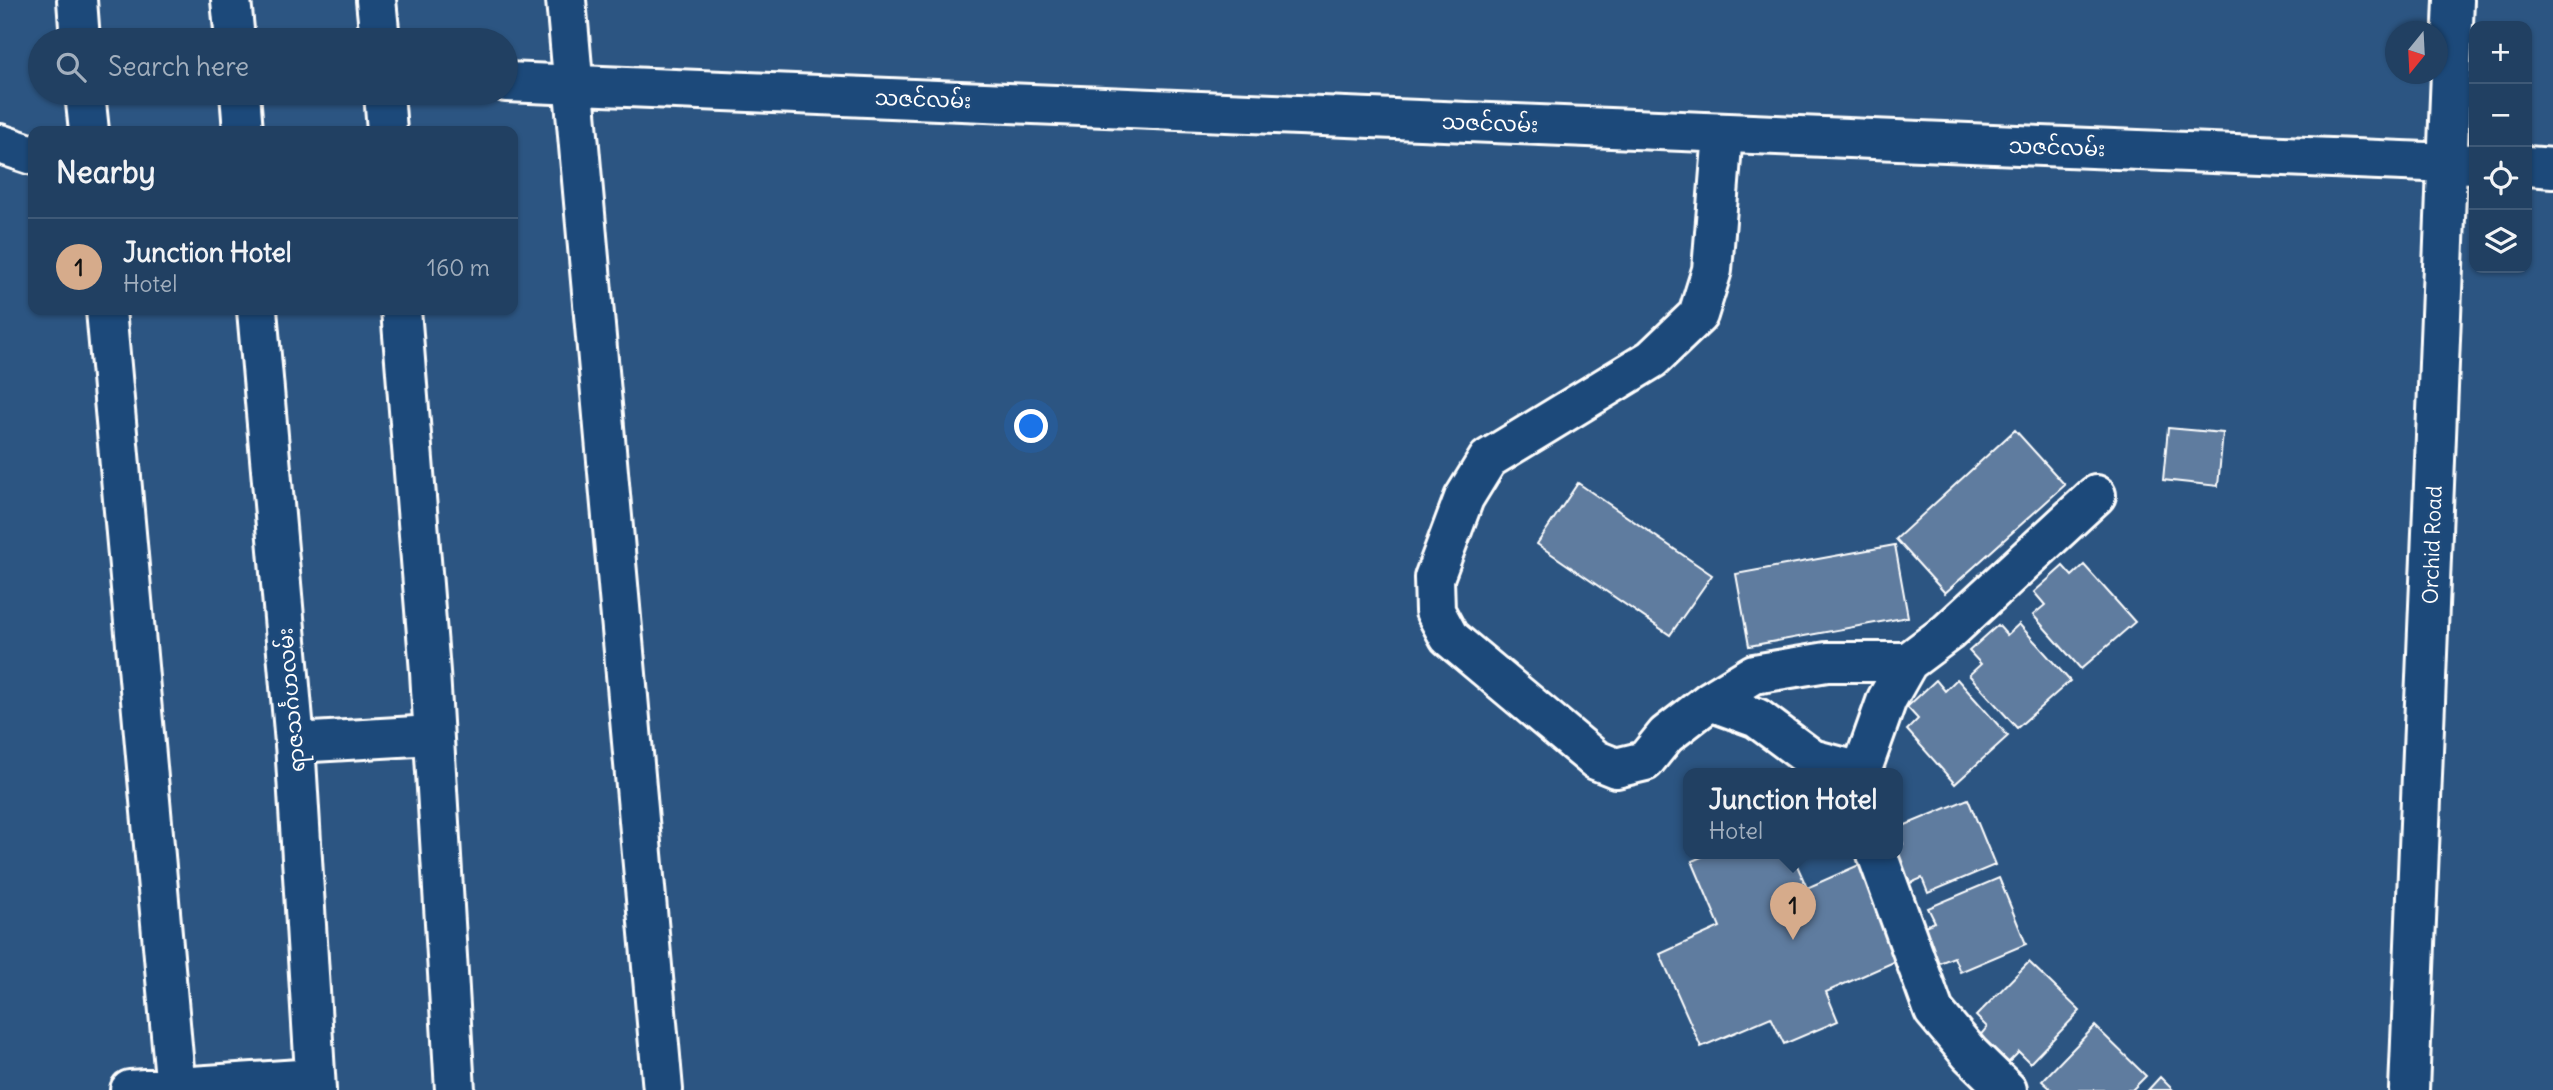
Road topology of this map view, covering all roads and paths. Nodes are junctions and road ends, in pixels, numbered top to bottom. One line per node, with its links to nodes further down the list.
1 (77, 0): 6 (main road)
2 (231, 0): 7 (main road)
3 (376, 0): 8 (main road)
4 (566, 0): 10 (main road)
5 (2454, 0): 20 (main road, Orchid Road)
6 (79, 28)
7 (234, 28)
8 (379, 28)
9 (518, 83): 10 (main road, သဇင်လမ်း)
10 (572, 85): 17 (main road, သဇင်လမ်း); 38 (main road)
11 (86, 105): 14 (main road)
12 (241, 105): 15 (main road)
13 (385, 105): 16 (main road)
14 (88, 126)
15 (243, 126)
16 (387, 126)
17 (1723, 133): 20 (main road, သဇင်လမ်း); 28 (main road)
18 (0, 144): 19 (main road)
19 (28, 153)
20 (2461, 164): 40 (main road, Orchid Road)
21 (2532, 166): 22 (main road)
22 (2553, 168)
23 (106, 315): 35 (main road)
24 (257, 315): 30 (main road, ရာဇသင်္ဂဟလမ်း)
25 (401, 315): 29 (main road)
26 (2096, 495): 27 (main road)
27 (1908, 662): 28 (main road); 32 (main road)
28 (1710, 701): 31 (main road)
29 (433, 735): 30 (main road); 37 (main road)
30 (295, 743): 34 (main road, ရာဇသင်္ဂဟလမ်း)
31 (1844, 768)
32 (1863, 768)
33 (1879, 859): 39 (main road)
34 (315, 1084): 35 (main road)
35 (176, 1088): 36 (main road)
36 (130, 1090)
37 (455, 1090)
38 (663, 1090)
39 (2007, 1090)
40 (2409, 1090)

